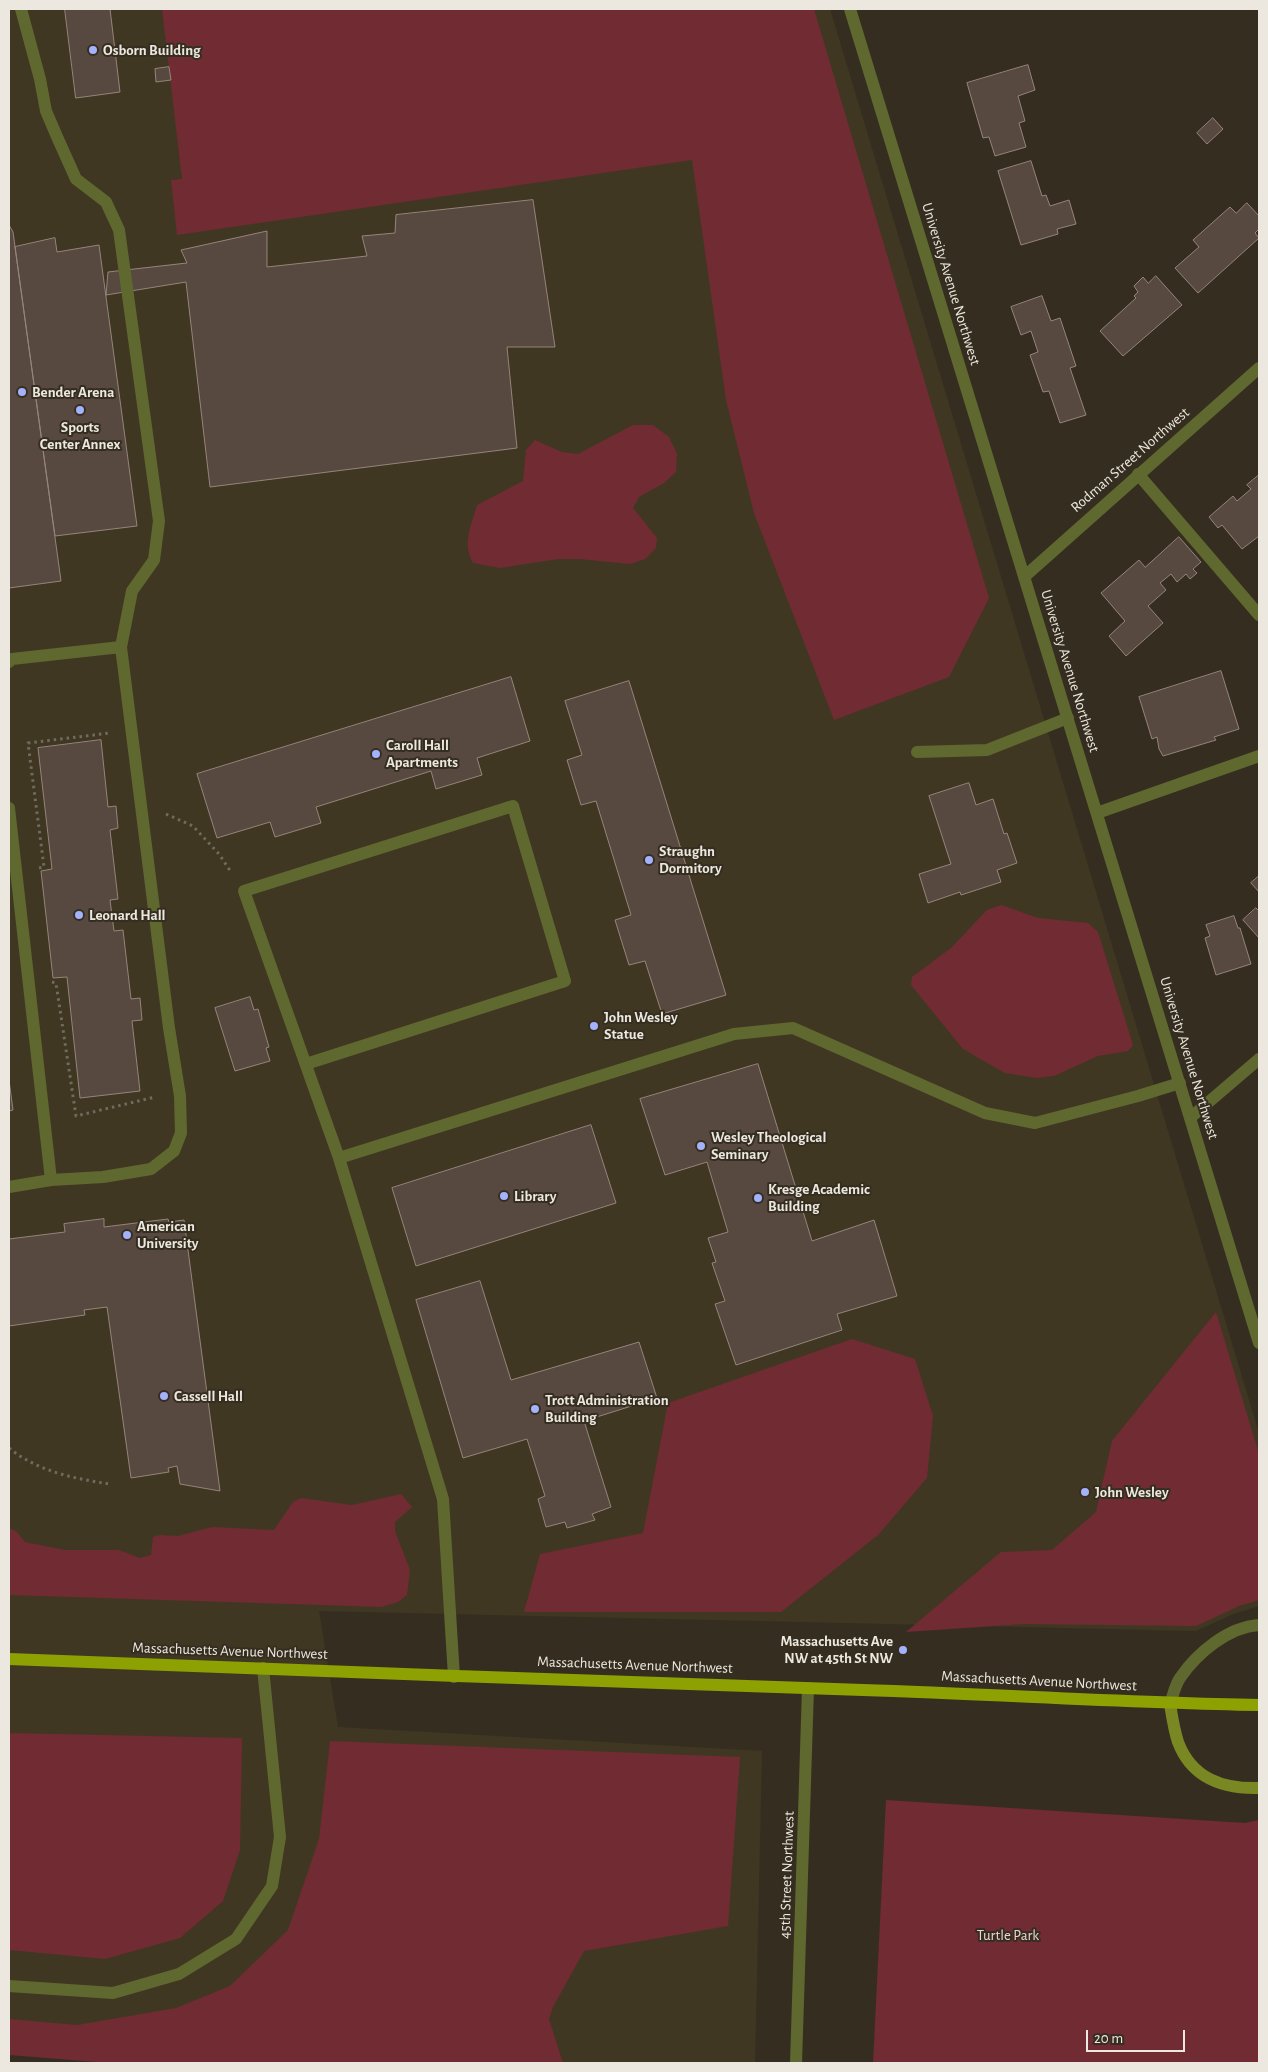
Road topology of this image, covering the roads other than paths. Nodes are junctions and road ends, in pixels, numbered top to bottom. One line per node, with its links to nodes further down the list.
1 (21, 9): 7 (street)
2 (850, 9): 5 (street, University Avenue Northwest)
3 (1259, 368): 4 (street, Rodman Street Northwest)
4 (1138, 474): 5 (street, Rodman Street Northwest); 6 (street)
5 (1024, 577): 9 (street, University Avenue Northwest)
6 (1259, 615)
7 (121, 647): 8 (street); 19 (street)
8 (9, 662)
9 (1068, 718): 10 (street); 13 (street, University Avenue Northwest)
10 (917, 752)
11 (1259, 756): 13 (street)
12 (9, 808): 19 (street)
13 (1097, 813): 16 (street, University Avenue Northwest)
14 (1259, 1059): 17 (street)
15 (306, 1064): 15 (street); 18 (street)
16 (1180, 1083): 17 (street, University Avenue Northwest); 18 (street)
17 (1190, 1118): 21 (street, University Avenue Northwest)
18 (339, 1158): 25 (street)
19 (51, 1180): 20 (street)
20 (9, 1187)
21 (1259, 1342)
22 (1259, 1625): 27 (street)
23 (9, 1659): 24 (main road, Massachusetts Avenue Northwest)
24 (263, 1668): 25 (main road, Massachusetts Avenue Northwest); 30 (street)
25 (454, 1677): 26 (main road, Massachusetts Avenue Northwest)
26 (808, 1688): 27 (main road, Massachusetts Avenue Northwest); 31 (street, 45th Street Northwest)
27 (1170, 1704): 28 (main road, Massachusetts Avenue Northwest); 29 (street)
28 (1259, 1705)
29 (1259, 1788)
30 (9, 1986)
31 (796, 2063)

